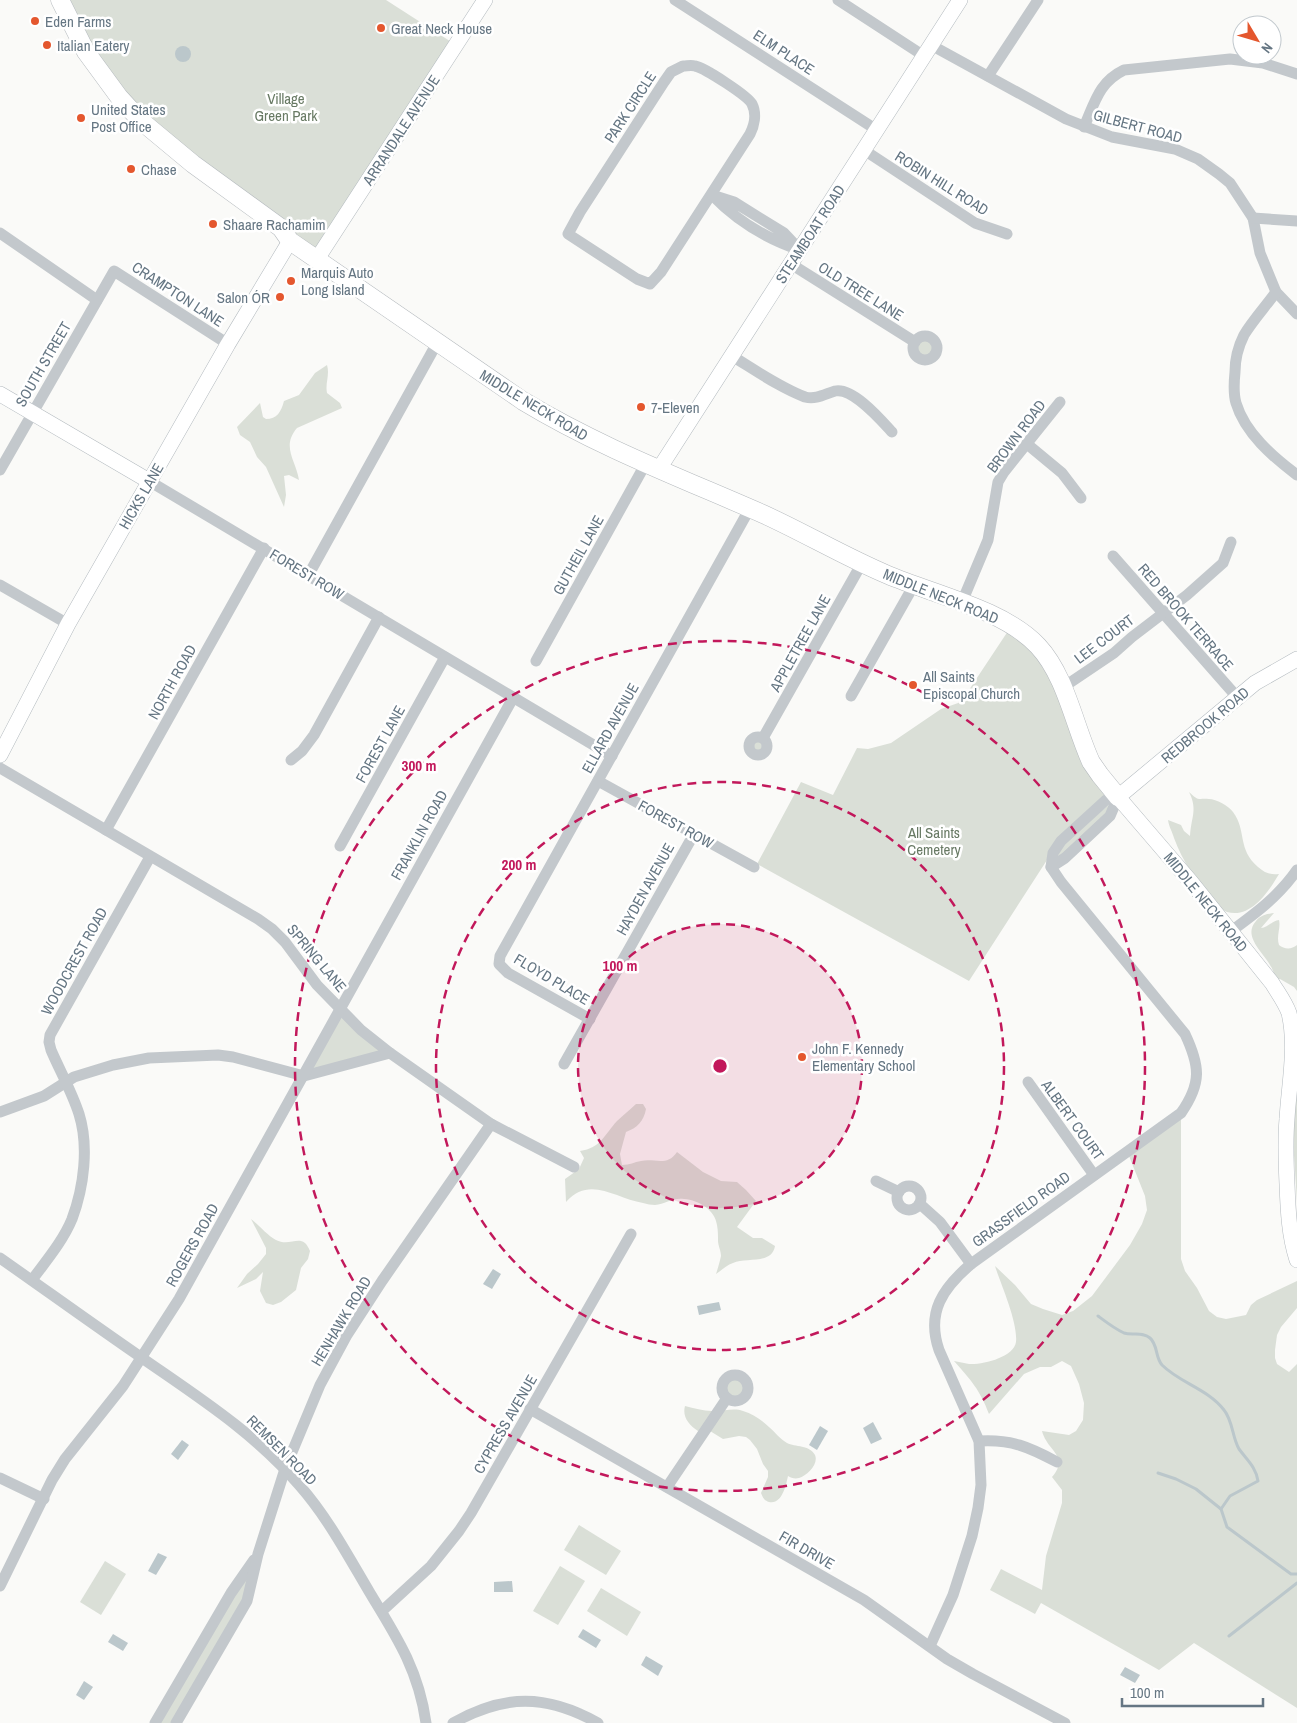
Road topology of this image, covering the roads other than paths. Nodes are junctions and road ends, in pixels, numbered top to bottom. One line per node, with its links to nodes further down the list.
1 (48, 0): 19 (main road, MIDDLE NECK ROAD)
2 (60, 0): 19 (main road, MIDDLE NECK ROAD)
3 (485, 0): 21 (main road, ARRANDALE AVENUE)
4 (675, 0): 12 (street, ELM PLACE)
5 (838, 0): 8 (street, GILBERT ROAD)
6 (960, 0): 8 (main road, STEAMBOAT ROAD)
7 (1038, 0): 10 (street)
8 (928, 50): 10 (street, GILBERT ROAD); 12 (main road, STEAMBOAT ROAD)
9 (1297, 74): 11 (street)
10 (988, 76): 11 (street, GILBERT ROAD)
11 (1084, 126): 15 (street, GILBERT ROAD)
12 (877, 130): 13 (main road, STEAMBOAT ROAD)
13 (864, 150): 18 (street, ROBIN HILL ROAD); 20 (main road, STEAMBOAT ROAD)
14 (712, 195): 14 (street, PARK CIRCLE); 20 (street)
15 (1253, 218): 16 (street); 23 (street, GILBERT ROAD)
16 (1297, 221)
17 (0, 233): 24 (street)
18 (1007, 234)
19 (290, 241): 21 (main road, MIDDLE NECK ROAD); 28 (main road, HICKS LANE)
20 (800, 250): 22 (main road, STEAMBOAT ROAD)
21 (316, 259): 27 (main road, MIDDLE NECK ROAD)
22 (791, 264): 26 (street, OLD TREE LANE); 29 (main road, STEAMBOAT ROAD)
23 (1276, 292): 25 (street); 37 (street)
24 (97, 300): 28 (street, CRAMPTON LANE); 32 (street, SOUTH STREET)
25 (1297, 314)
26 (915, 342)
27 (437, 343): 35 (main road, MIDDLE NECK ROAD); 45 (street)
28 (228, 344): 38 (main road, HICKS LANE)
29 (732, 356): 33 (street); 35 (main road, STEAMBOAT ROAD)
30 (0, 394): 32 (main road, FOREST ROW)
31 (1060, 402): 34 (street, BROWN ROAD)
32 (32, 413): 36 (street, SOUTH STREET); 38 (main road, FOREST ROW)
33 (892, 432)
34 (1027, 444): 39 (street); 48 (street, BROWN ROAD)
35 (653, 466): 40 (main road, MIDDLE NECK ROAD); 54 (street, GUTHEIL LANE)
36 (0, 470)
37 (1297, 475)
38 (149, 481): 42 (street, FOREST ROW); 51 (main road, HICKS LANE)
39 (1081, 498)
40 (750, 508): 44 (main road, MIDDLE NECK ROAD); 62 (street, ELLARD AVENUE)
41 (1231, 542): 49 (street, LEE COURT)
42 (264, 548): 45 (street, FOREST ROW); 67 (street, NORTH ROAD)
43 (1113, 556): 49 (street, RED BROOK TERRACE)
44 (862, 563): 47 (main road, MIDDLE NECK ROAD); 60 (street, APPLETREE LANE)
45 (309, 574): 50 (street, FOREST ROW)
46 (0, 585): 51 (street)
47 (914, 586): 48 (main road, MIDDLE NECK ROAD); 56 (street)
48 (962, 602): 55 (main road, MIDDLE NECK ROAD)
49 (1163, 613): 55 (street, LEE COURT); 57 (street, RED BROOK TERRACE)
50 (378, 617): 52 (street, FOREST ROW); 63 (street)
51 (68, 624): 59 (main road, HICKS LANE)
52 (445, 657): 58 (street, FOREST ROW); 69 (street, FOREST LANE)
53 (1297, 659): 57 (main road, REDBROOK ROAD)
54 (536, 661)
55 (1062, 688): 66 (main road, MIDDLE NECK ROAD)
56 (851, 696)
57 (1237, 697): 66 (main road, REDBROOK ROAD)
58 (513, 698): 62 (street, FOREST ROW); 73 (street, FRANKLIN ROAD)
59 (4, 737): 61 (main road, HICKS LANE)
60 (763, 738)
61 (0, 755)
62 (612, 756): 65 (street, ELLARD AVENUE)
63 (291, 760)
64 (0, 768): 67 (street, SPRING LANE)
65 (598, 781): 68 (street, FOREST ROW); 75 (street, ELLARD AVENUE)
66 (1118, 797): 74 (main road, MIDDLE NECK ROAD); 86 (street, GRASSFIELD ROAD)
67 (106, 830): 70 (street, SPRING LANE)
68 (694, 834): 71 (street, FOREST ROW); 77 (street, HAYDEN AVENUE)
69 (340, 846)
70 (150, 857): 76 (street, SPRING LANE); 82 (street, WOODCREST ROAD)
71 (754, 867)
72 (1297, 870): 74 (street)
73 (396, 909): 76 (street, ROGERS ROAD)
74 (1230, 932): 89 (main road, MIDDLE NECK ROAD)
75 (499, 964): 77 (street, FLOYD PLACE)
76 (341, 1009): 78 (street, SPRING LANE); 80 (street, ROGERS ROAD)
77 (590, 1019): 79 (street, HAYDEN AVENUE)
78 (390, 1053): 80 (street); 84 (street, SPRING LANE)
79 (564, 1064)
80 (304, 1076): 82 (street); 97 (street, ROGERS ROAD)
81 (1028, 1082): 86 (street, ALBERT COURT)
82 (66, 1084): 83 (street); 96 (street, WOODCREST ROAD)
83 (0, 1112)
84 (491, 1124): 85 (street, SPRING LANE); 102 (street, HENHAWK ROAD)
85 (574, 1167)
86 (1094, 1175): 95 (street, GRASSFIELD ROAD)
87 (876, 1181): 88 (street)
88 (899, 1192): 90 (street); 90 (street)
89 (1288, 1197): 91 (main road, MIDDLE NECK ROAD); 94 (main road, MIDDLE NECK ROAD)
90 (920, 1204): 95 (street)
91 (1297, 1228)
92 (631, 1234): 99 (street, CYPRESS AVENUE)
93 (0, 1258): 96 (street, REMSEN ROAD)
94 (1297, 1260)
95 (971, 1264): 100 (street, GRASSFIELD ROAD)
96 (32, 1280): 97 (street, REMSEN ROAD)
97 (141, 1358): 102 (street, REMSEN ROAD); 105 (street, ROGERS ROAD)
98 (727, 1398): 104 (street)
99 (530, 1409): 104 (street, FIR DRIVE); 108 (street, CYPRESS AVENUE)
100 (979, 1441): 101 (street); 109 (street, GRASSFIELD ROAD)
101 (1057, 1462)
102 (285, 1470): 106 (street, HENHAWK ROAD); 108 (street, REMSEN ROAD)
103 (0, 1478): 105 (street)
104 (667, 1488): 109 (street, FIR DRIVE)
105 (44, 1499): 107 (street, ROGERS ROAD)
106 (258, 1554): 110 (street, HENHAWK ROAD); 111 (street, HENHAWK ROAD)
107 (0, 1586)
108 (382, 1612): 112 (street, REMSEN ROAD)
109 (930, 1646): 115 (street, FIR DRIVE)
110 (155, 1723)
111 (176, 1723)
112 (426, 1723)
113 (453, 1723): 114 (street)
114 (598, 1723)
115 (1065, 1723)

